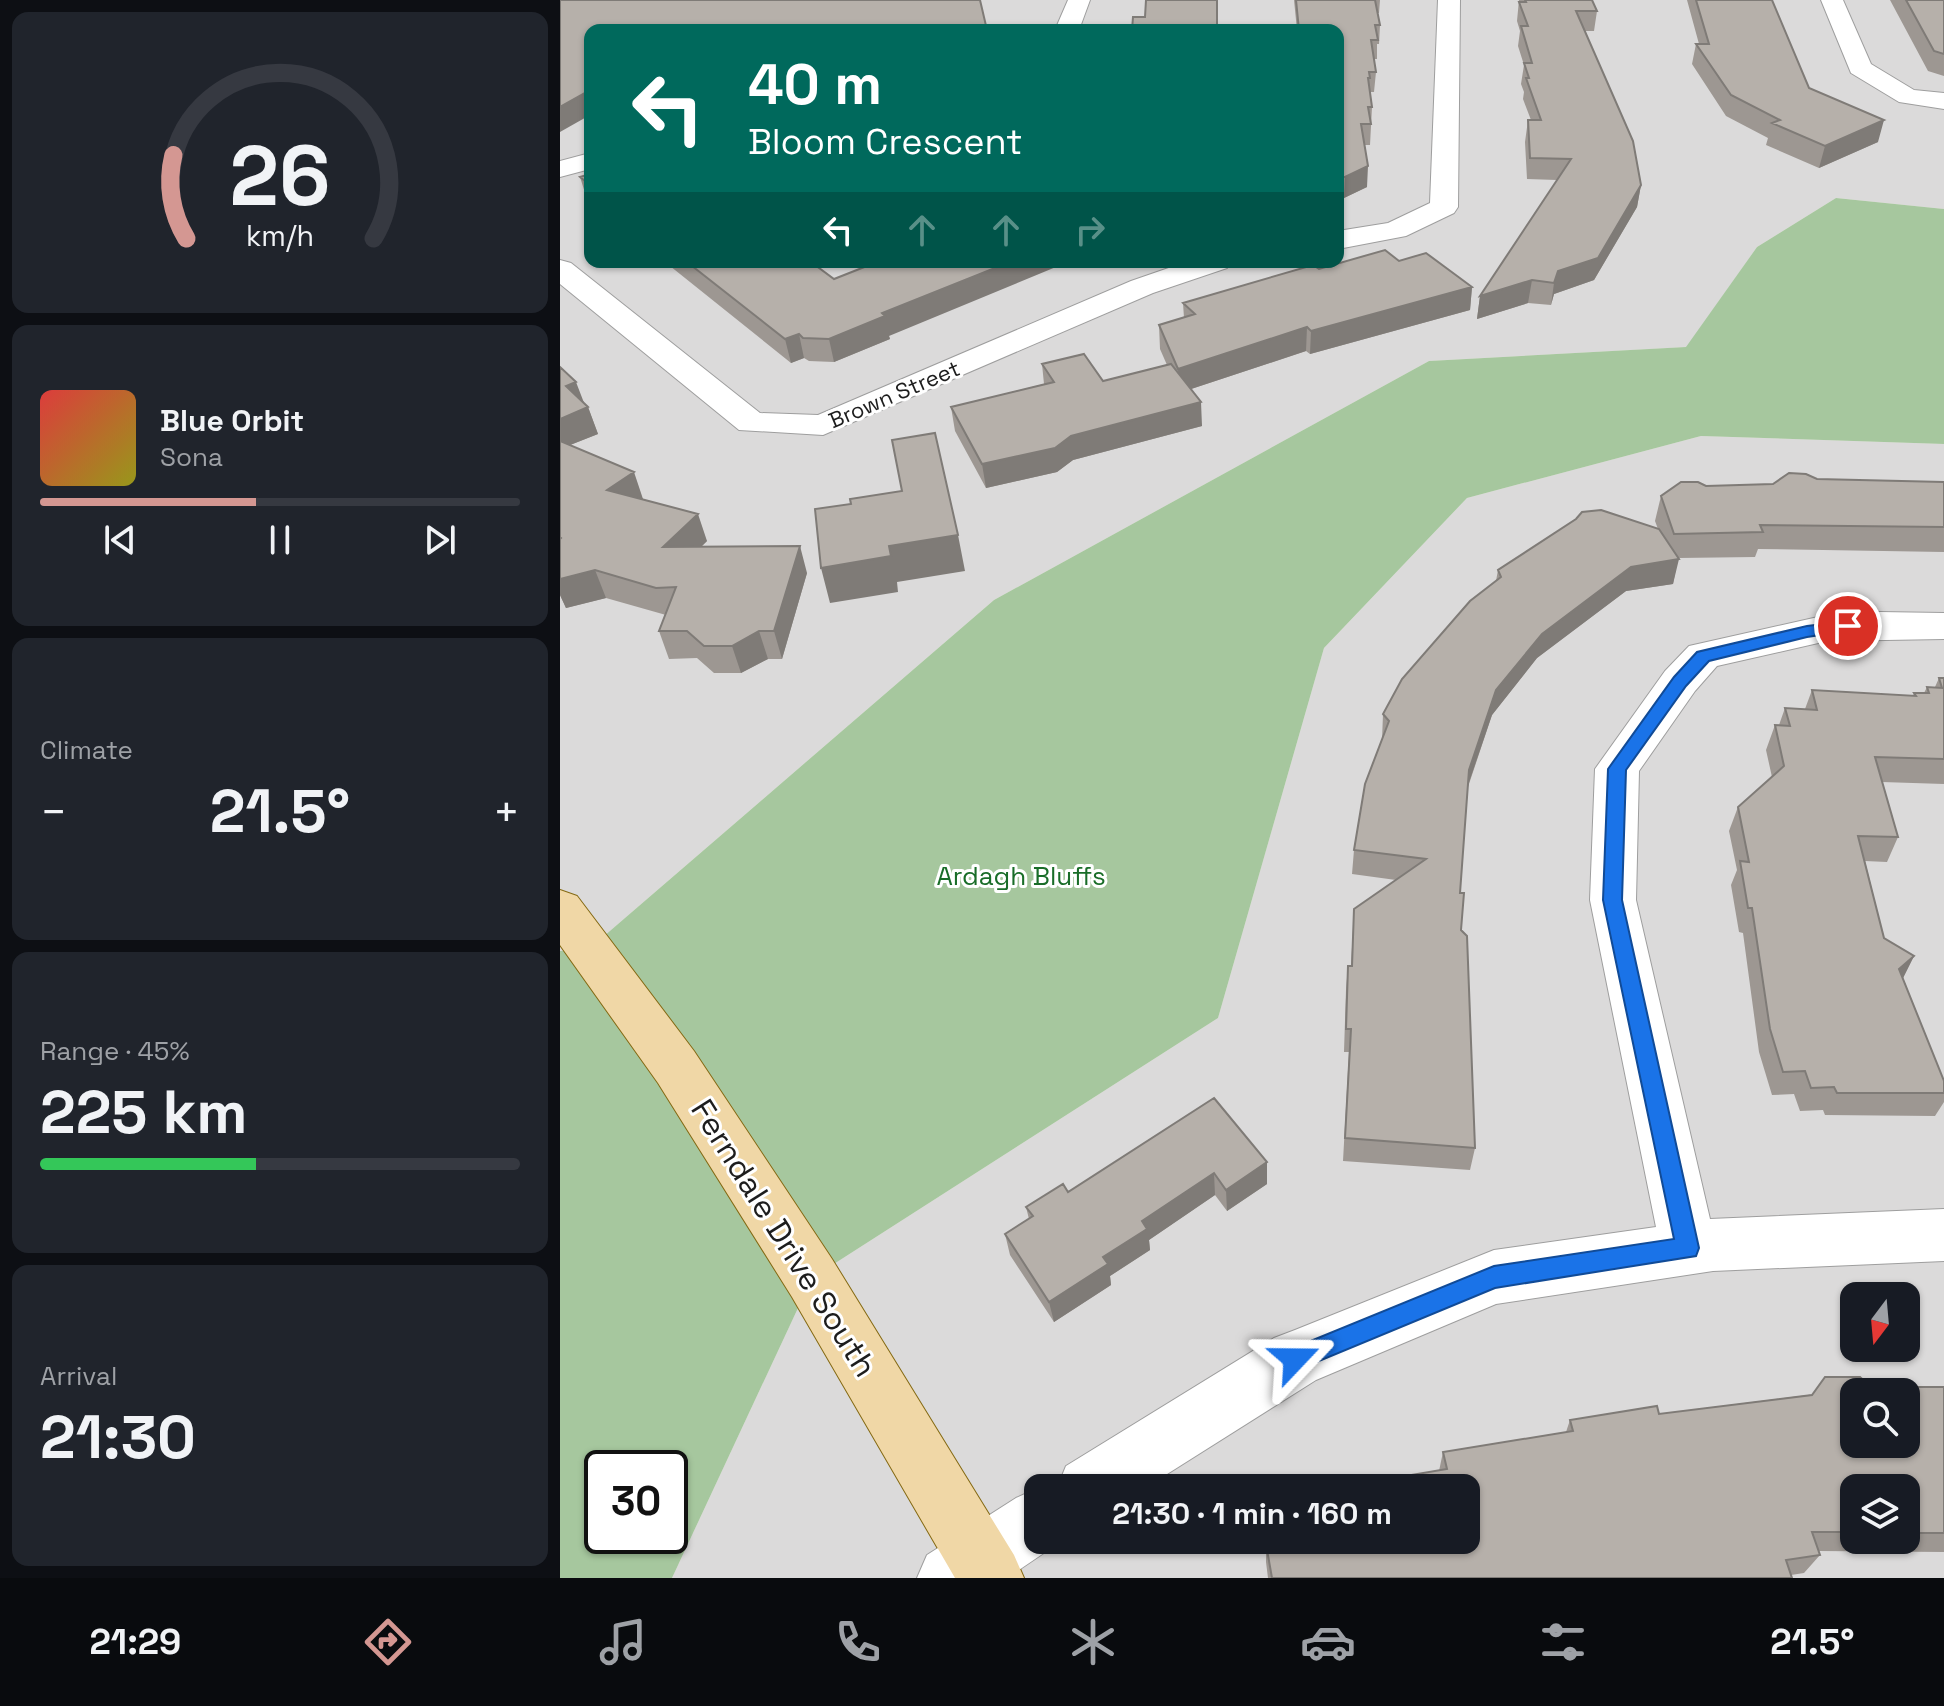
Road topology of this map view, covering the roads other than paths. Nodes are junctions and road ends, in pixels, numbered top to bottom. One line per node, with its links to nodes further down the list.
1 (1079, 0): 4 (street)
2 (1449, 0): 8 (street)
3 (1832, 0): 5 (street)
4 (1069, 24)
5 (1944, 101)
6 (584, 163): 7 (street)
7 (560, 169)
8 (1344, 239)
9 (1198, 268): 10 (street, Brown Street)
10 (560, 269)
11 (1944, 626): 14 (street)
12 (560, 909): 17 (main road, Ferndale Drive South)
13 (1944, 1235): 14 (street)
14 (1688, 1248): 15 (street)
15 (1110, 1474)
16 (1024, 1531): 17 (street)
17 (973, 1571)

